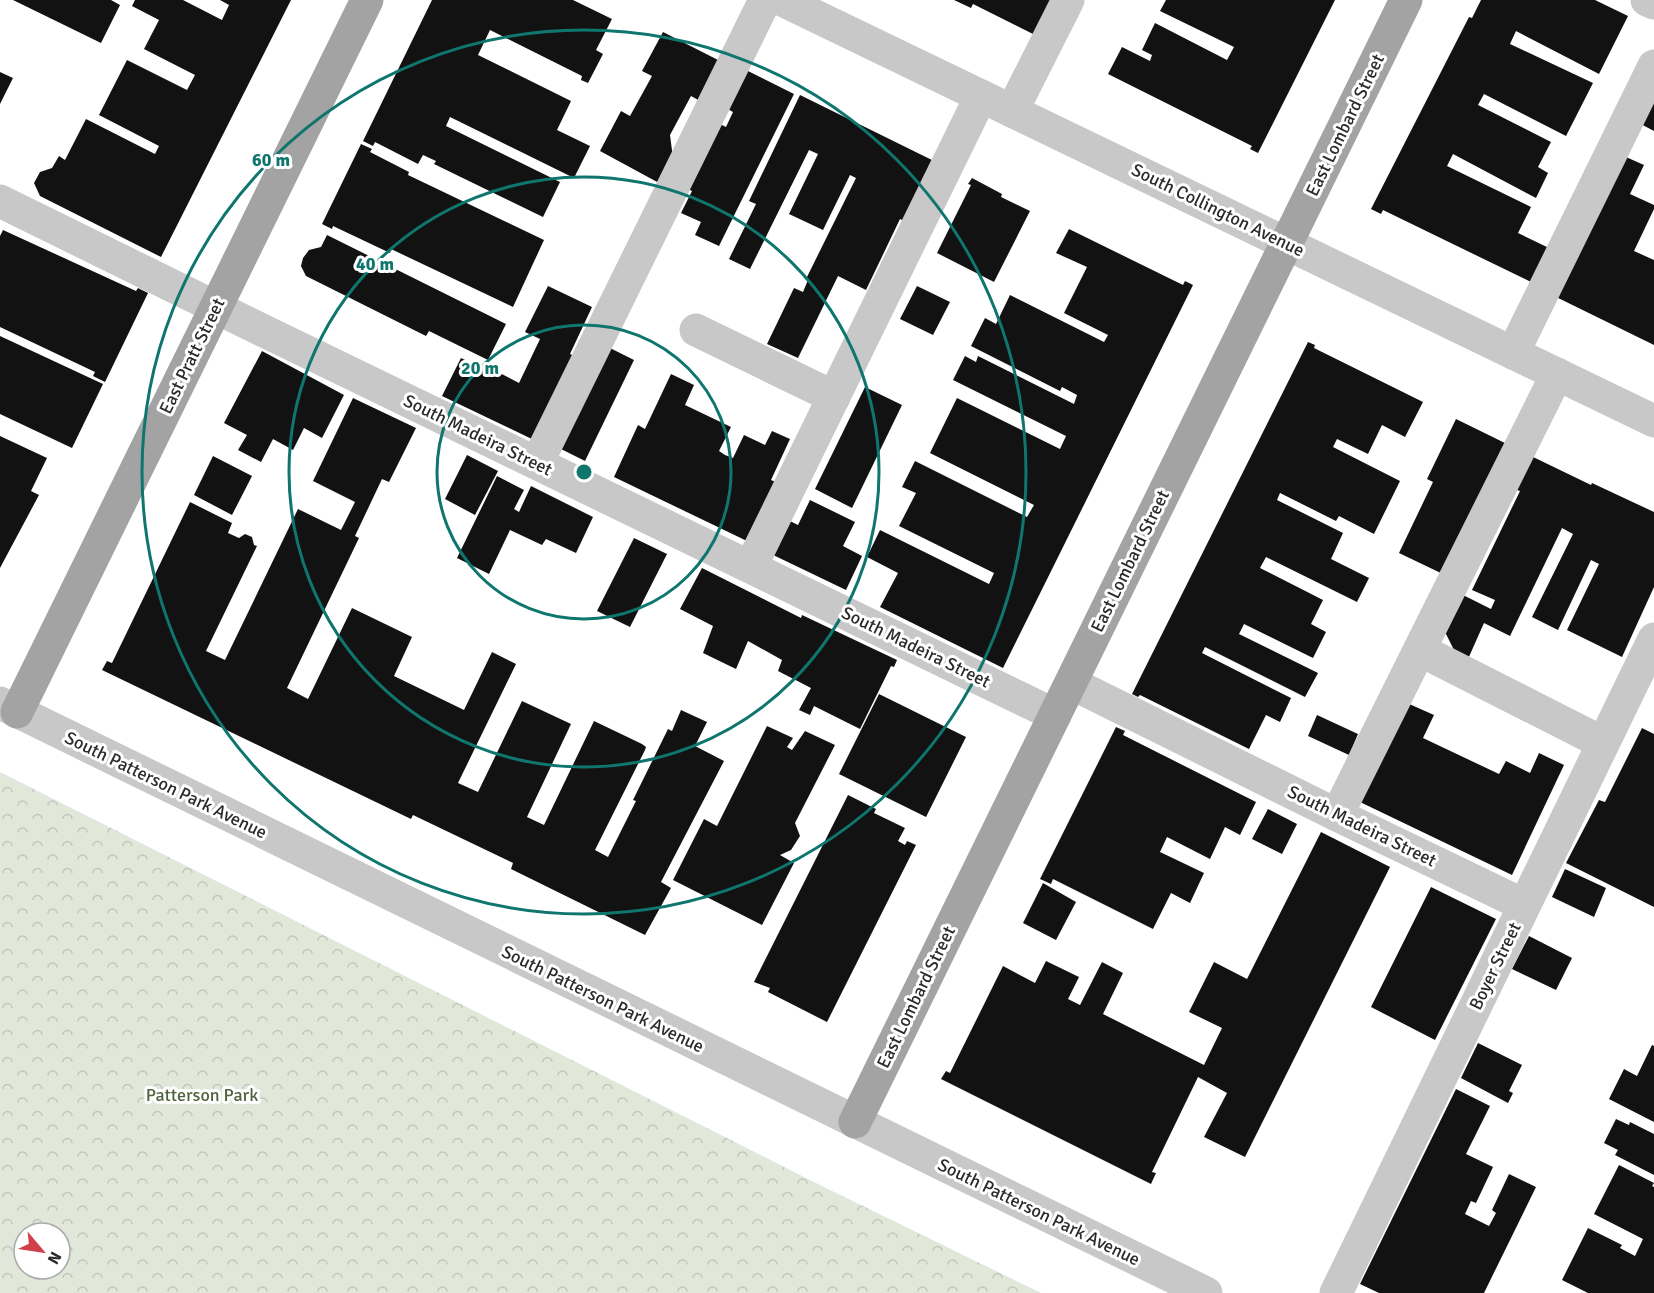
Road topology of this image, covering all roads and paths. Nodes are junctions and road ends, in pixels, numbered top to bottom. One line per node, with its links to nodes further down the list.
1 (367, 0): 13 (main road, East Pratt Street)
2 (765, 0): 19 (street)
3 (782, 0): 9 (street, South Collington Avenue)
4 (1068, 0): 10 (street)
5 (1406, 0): 12 (main road, East Lombard Street)
6 (1647, 0): 7 (street)
7 (1654, 3)
8 (1654, 66): 15 (street)
9 (981, 96): 10 (street, South Collington Avenue); 17 (street)
10 (1012, 111): 12 (street, South Collington Avenue)
11 (0, 201): 13 (street, South Madeira Street)
12 (1286, 243): 15 (street, South Collington Avenue); 23 (main road, East Lombard Street)
13 (216, 308): 19 (street, South Madeira Street); 24 (main road, East Pratt Street)
14 (696, 330): 17 (street)
15 (1513, 353): 16 (street, South Collington Avenue)
16 (1557, 374): 18 (street, South Collington Avenue); 22 (street)
17 (834, 397): 20 (street)
18 (1654, 421)
19 (537, 463): 20 (street, South Madeira Street)
20 (751, 566): 25 (street, South Madeira Street)
21 (1654, 639): 26 (street, Boyer Street)
22 (1420, 650): 26 (street); 27 (street)
23 (1071, 683): 25 (main road, East Lombard Street); 27 (street, South Madeira Street)
24 (9, 707): 29 (street, South Patterson Park Avenue)
25 (1055, 715): 29 (main road, East Lombard Street)
26 (1603, 743): 28 (street, Boyer Street)
27 (1337, 815): 28 (street, South Madeira Street)
28 (1524, 904): 31 (street, Boyer Street)
29 (855, 1122): 30 (street, South Patterson Park Avenue)
30 (1206, 1293)
31 (1336, 1293)

